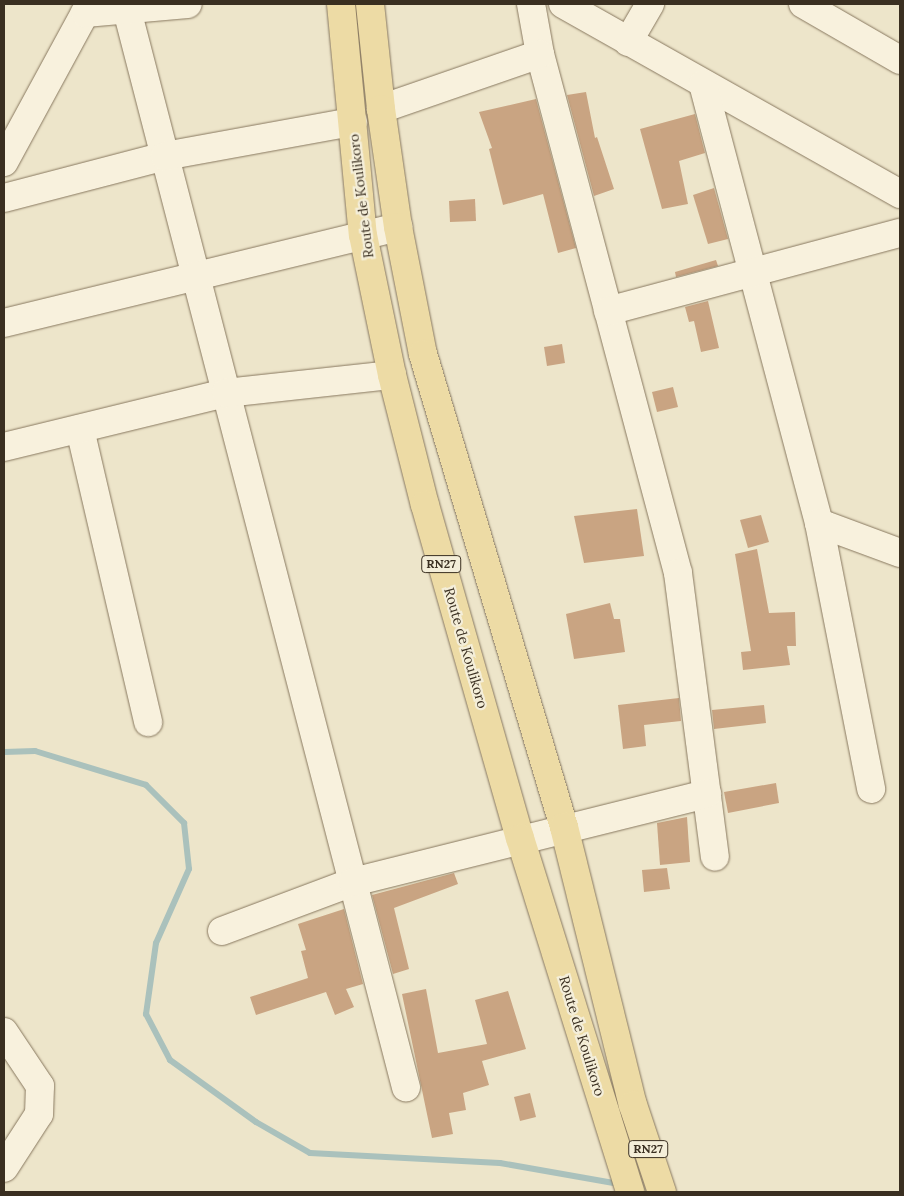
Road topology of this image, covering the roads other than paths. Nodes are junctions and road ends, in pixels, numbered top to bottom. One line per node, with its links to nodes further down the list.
1 (188, 4): 8 (street)
2 (338, 4): 14 (main road, Route de Koulikoro / RN27)
3 (370, 4): 13 (main road, RN27)
4 (531, 4): 10 (street)
5 (563, 4): 9 (street)
6 (650, 4): 9 (street)
7 (803, 4): 11 (street)
8 (127, 10): 15 (street); 16 (street)
9 (628, 42): 12 (street)
10 (540, 54): 13 (street); 24 (street)
11 (900, 60)
12 (703, 84): 17 (street); 22 (street)
13 (381, 109): 19 (main road, RN27)
14 (353, 122): 15 (street); 21 (main road, Route de Koulikoro / RN27)
15 (165, 156): 18 (street); 23 (street)
16 (4, 162)
17 (900, 194)
18 (4, 198)
19 (398, 226): 21 (street); 35 (main road, RN27)
20 (900, 233): 22 (street)
21 (363, 235): 23 (street); 26 (main road, Route de Koulikoro / RN27)
22 (753, 274): 24 (street); 30 (street)
23 (196, 275): 25 (street); 27 (street)
24 (608, 311): 34 (street)
25 (4, 322)
26 (392, 375): 27 (street); 36 (main road, Route de Koulikoro / RN27)
27 (226, 394): 28 (street); 38 (street)
28 (80, 429): 29 (street); 32 (street)
29 (4, 447)
30 (819, 523): 31 (street); 33 (street)
31 (900, 553)
32 (148, 722)
33 (871, 789)
34 (706, 794): 35 (street); 37 (street)
35 (564, 826): 36 (street); 44 (main road, RN27)
36 (520, 838): 38 (street); 43 (main road, Route de Koulikoro / RN27)
37 (715, 856)
38 (353, 882): 39 (street); 41 (street)
39 (222, 931)
40 (4, 1032): 42 (street)
41 (406, 1086)
42 (4, 1168)
43 (630, 1192)
44 (662, 1192)

